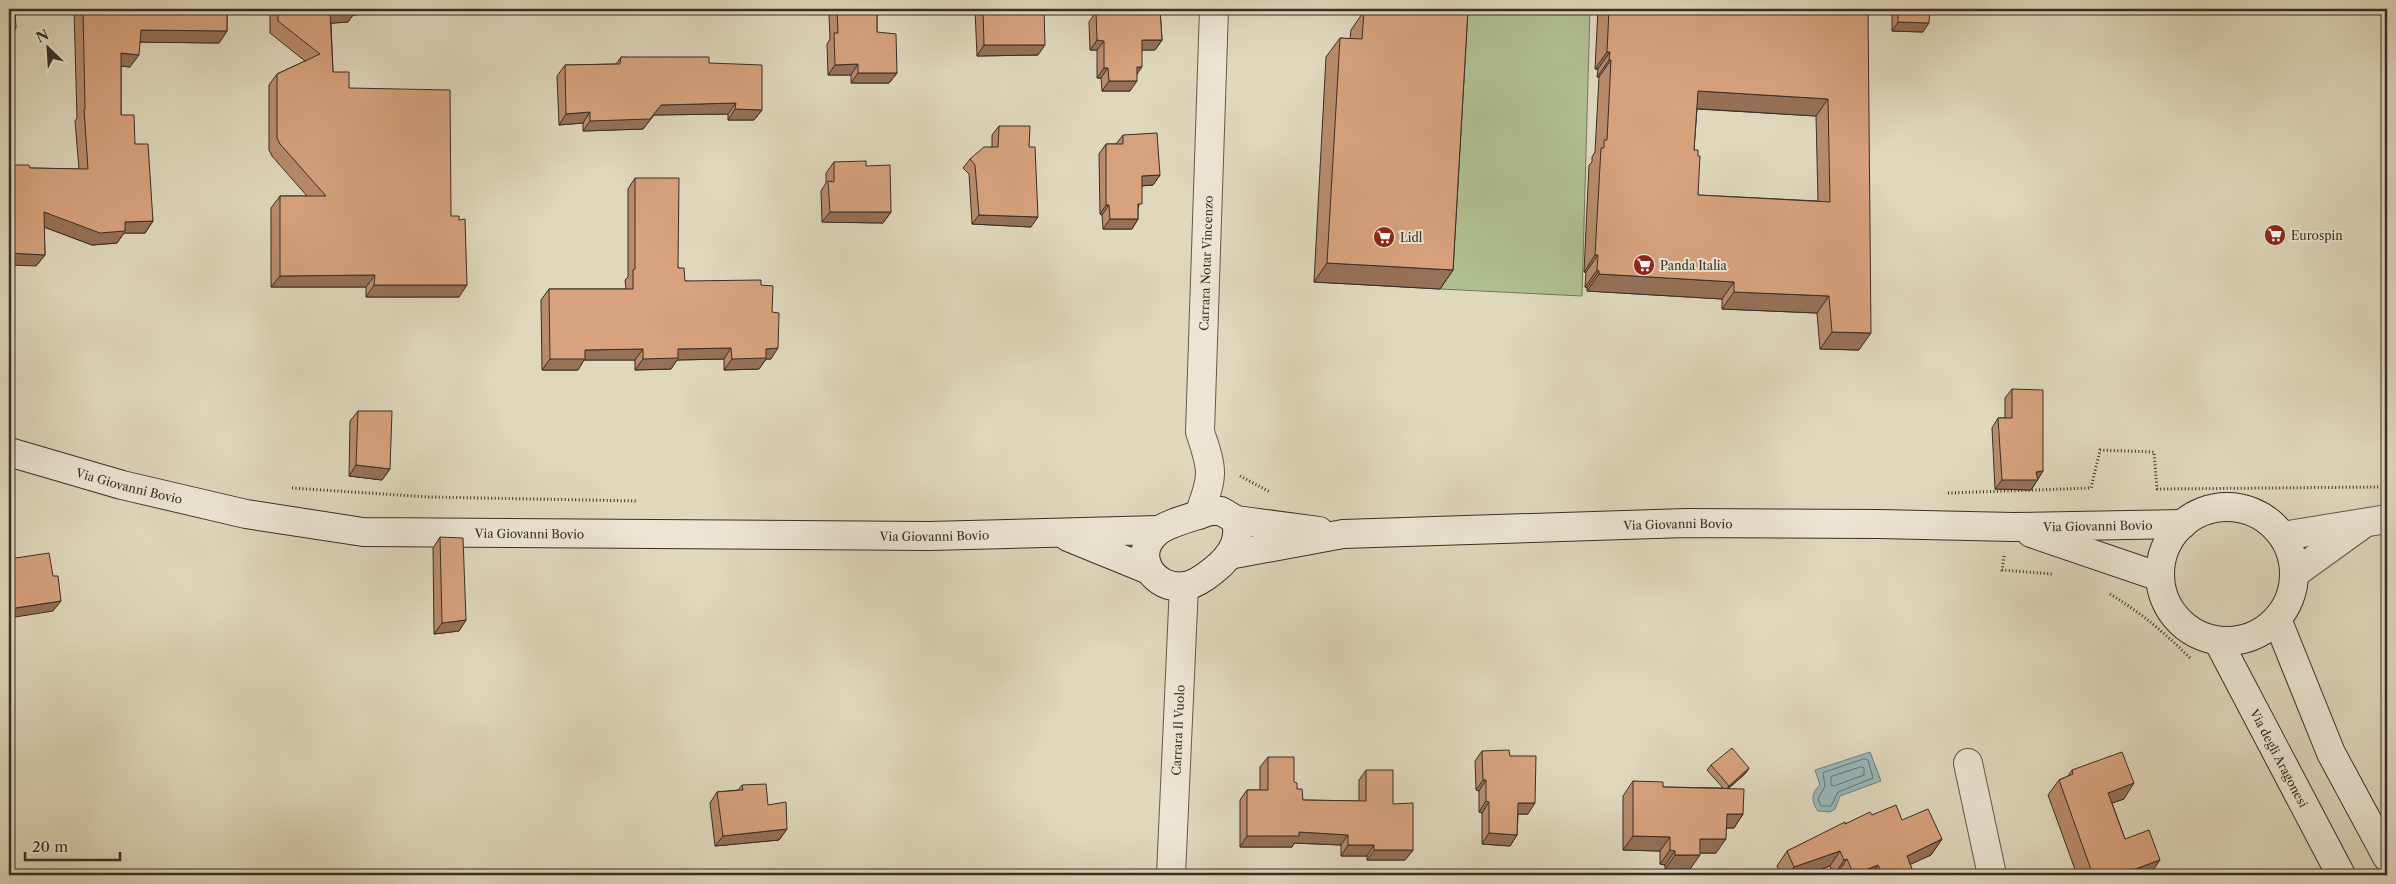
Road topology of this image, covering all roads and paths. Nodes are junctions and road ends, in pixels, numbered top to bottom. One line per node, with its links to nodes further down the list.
1 (1214, 9): 3 (main road, Carrara Notar Vincenzo)
2 (9, 452): 15 (main road, Via Giovanni Bovio)
3 (1211, 481): 7 (path); 9 (main road, Carrara Notar Vincenzo)
4 (290, 488): 8 (path)
5 (2387, 488): 6 (path)
6 (1939, 493)
7 (1278, 496)
8 (646, 501)
9 (1199, 515): 10 (main road); 14 (main road)
10 (1236, 520): 16 (main road); 18 (main road)
11 (2377, 520): 17 (main road); 21 (main road)
12 (2183, 524): 13 (main road, Via Giovanni Bovio); 17 (main road, Via Giovanni Bovio); 23 (main road, Via Giovanni Bovio)
13 (2013, 527): 16 (main road, Via Giovanni Bovio); 23 (main road, Via Giovanni Bovio)
14 (1159, 530): 15 (main road, Via Giovanni Bovio); 19 (main road)
15 (1059, 534): 19 (main road)
16 (1343, 534): 18 (main road)
17 (2283, 536): 21 (main road, Via Giovanni Bovio)
18 (1229, 555): 24 (main road)
19 (1148, 570): 24 (main road)
20 (2002, 570): 22 (path)
21 (2294, 574): 26 (main road, Via Giovanni Bovio)
22 (2060, 575)
23 (2160, 577): 27 (main road, Via Giovanni Bovio)
24 (1184, 586): 31 (main road, Carrara Il Vuolo)
25 (2105, 591): 28 (path)
26 (2277, 619): 27 (main road, Via Giovanni Bovio); 30 (main road)
27 (2218, 641): 33 (main road, Via degli Aragonesi)
28 (2192, 660)
29 (1968, 762): 32 (main road)
30 (2387, 857)
31 (1172, 875)
32 (1992, 875)
33 (2341, 875)

